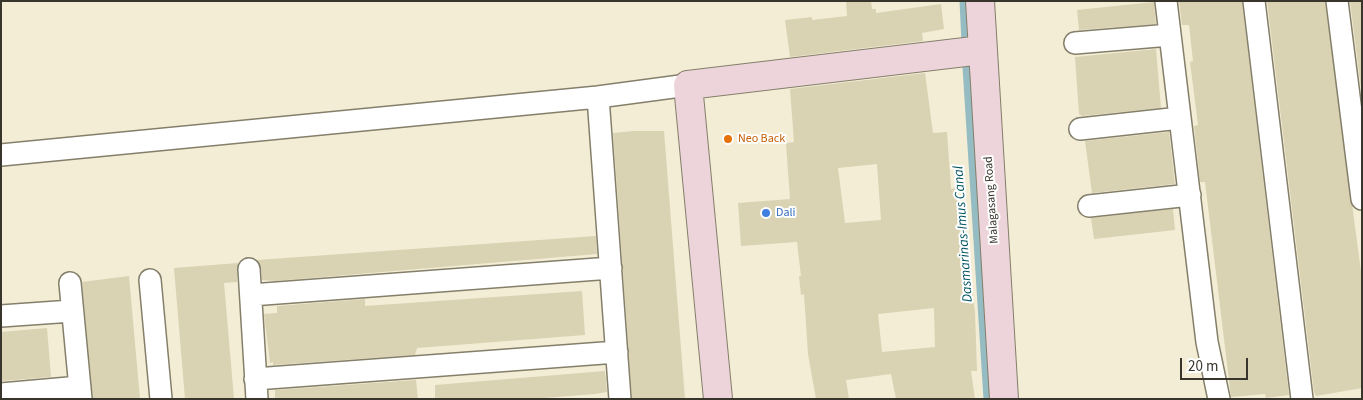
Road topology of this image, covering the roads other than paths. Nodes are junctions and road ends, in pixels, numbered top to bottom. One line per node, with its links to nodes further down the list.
1 (980, 1): 7 (street, Malagasang Road)
2 (1166, 1): 5 (street)
3 (1254, 1): 32 (street)
4 (1337, 1): 14 (street)
5 (1170, 35): 6 (street); 10 (street)
6 (1075, 43)
7 (982, 50): 8 (street); 30 (street, Malagasang Road)
8 (688, 85): 9 (street); 29 (street)
9 (598, 97): 12 (street); 16 (street)
10 (1180, 118): 11 (street); 13 (street)
11 (1080, 129)
12 (1, 155)
13 (1190, 195): 15 (street); 31 (street)
14 (1362, 199)
15 (1089, 206)
16 (611, 268): 20 (street); 23 (street)
17 (249, 269): 20 (street)
18 (150, 280): 27 (street)
19 (70, 283): 21 (street)
20 (252, 295): 24 (street)
21 (72, 311): 22 (street); 25 (street)
22 (1, 316)
23 (617, 352): 24 (street); 28 (street)
24 (256, 389)
25 (80, 393): 26 (street)
26 (1, 394)
27 (161, 399)
28 (620, 399)
29 (718, 399)
30 (1004, 399)
31 (1219, 399)
32 (1302, 399)

